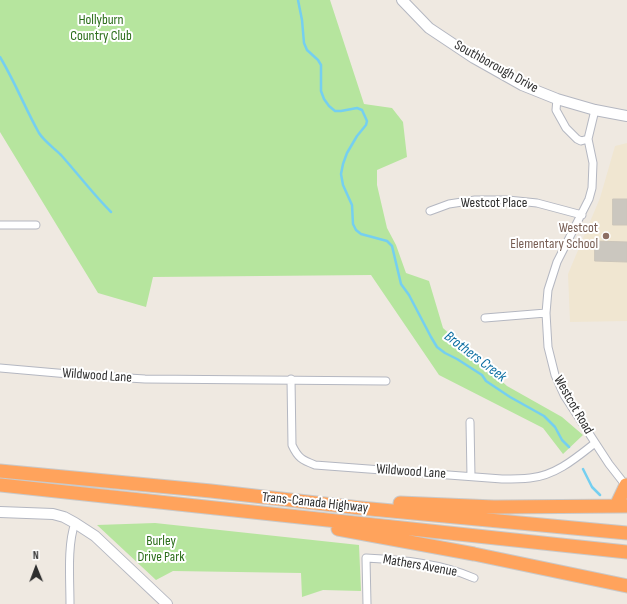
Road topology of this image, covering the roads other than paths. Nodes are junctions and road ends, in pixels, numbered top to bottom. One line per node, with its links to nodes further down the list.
1 (402, 0): 2 (street, Southborough Drive)
2 (557, 99): 3 (street, Southborough Drive); 5 (street)
3 (595, 110): 4 (street, Southborough Drive); 5 (street, Westcot Road)
4 (627, 116)
5 (588, 139): 7 (street, Westcot Road)
6 (430, 211): 7 (street, Westcot Place)
7 (582, 215): 10 (street, Westcot Road)
8 (0, 225): 9 (street)
9 (36, 225)
10 (546, 313): 11 (street); 16 (street, Westcot Road)
11 (485, 318)
12 (0, 368): 13 (street, Wildwood Lane)
13 (291, 379): 14 (street, Wildwood Lane); 18 (street, Wildwood Lane)
14 (386, 381)
15 (470, 422): 18 (street)
16 (595, 443): 18 (street, Wildwood Lane); 20 (street, Westcot Road)
17 (0, 471): 21 (highway, Trans-Canada Highway)
18 (471, 476)
19 (0, 485): 24 (highway, Trans-Canada Highway)
20 (626, 486): 22 (highway)
21 (211, 491): 22 (highway); 26 (highway, Trans-Canada Highway)
22 (621, 506)
23 (0, 512): 25 (street)
24 (270, 514): 27 (highway, Trans-Canada Highway); 29 (highway)
25 (75, 523): 30 (street); 31 (street)
26 (627, 533)
27 (627, 552)
28 (474, 578): 32 (street, Mathers Avenue)
29 (627, 586)
30 (70, 604)
31 (167, 604)
32 (367, 604)

